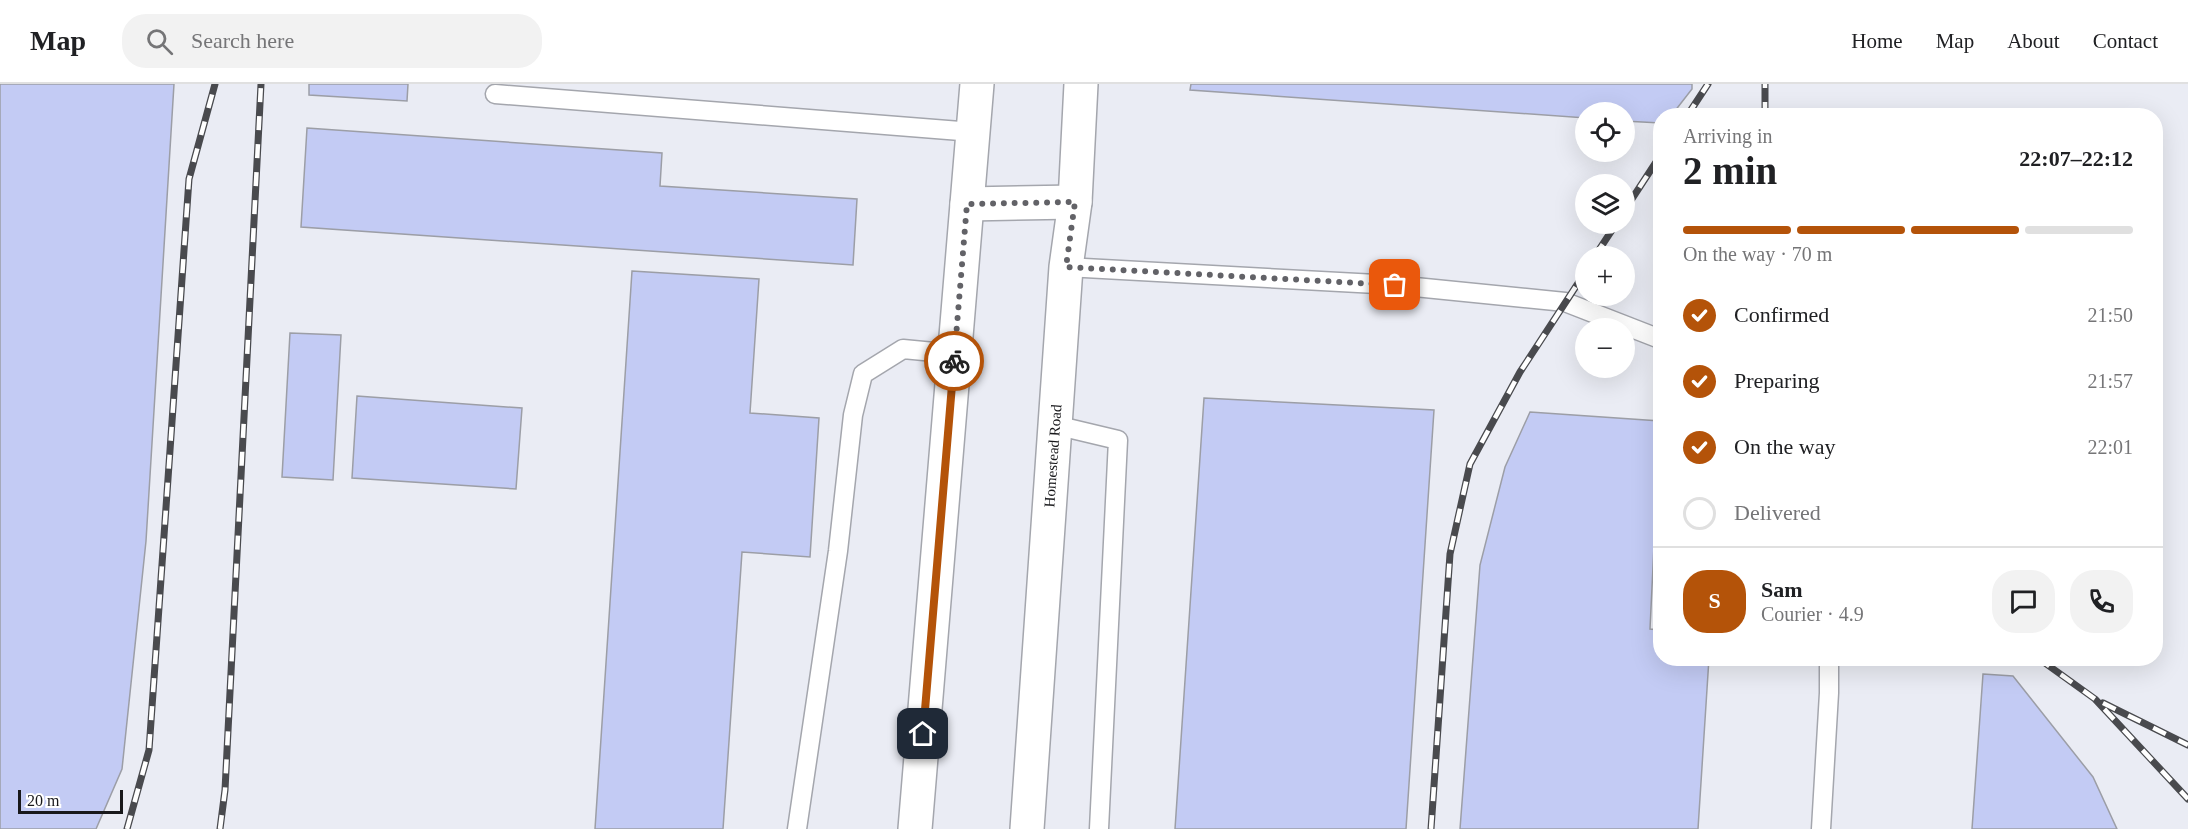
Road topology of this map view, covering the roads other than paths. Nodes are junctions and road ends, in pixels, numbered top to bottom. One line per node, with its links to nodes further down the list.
1 (977, 84): 4 (main road)
2 (1081, 84): 5 (main road, Homestead Road)
3 (495, 94): 4 (lane)
4 (973, 132): 6 (main road)
5 (1075, 202): 6 (main road); 7 (main road, Homestead Road)
6 (967, 204): 9 (main road)
7 (1066, 267): 8 (lane); 10 (main road, Homestead Road)
8 (1653, 336)
9 (955, 354): 12 (lane); 13 (main road)
10 (1055, 425): 14 (main road, Homestead Road); 15 (lane)
11 (1829, 666): 16 (lane)
12 (797, 829)
13 (915, 829)
14 (1027, 829)
15 (1100, 829)
16 (1821, 829)

